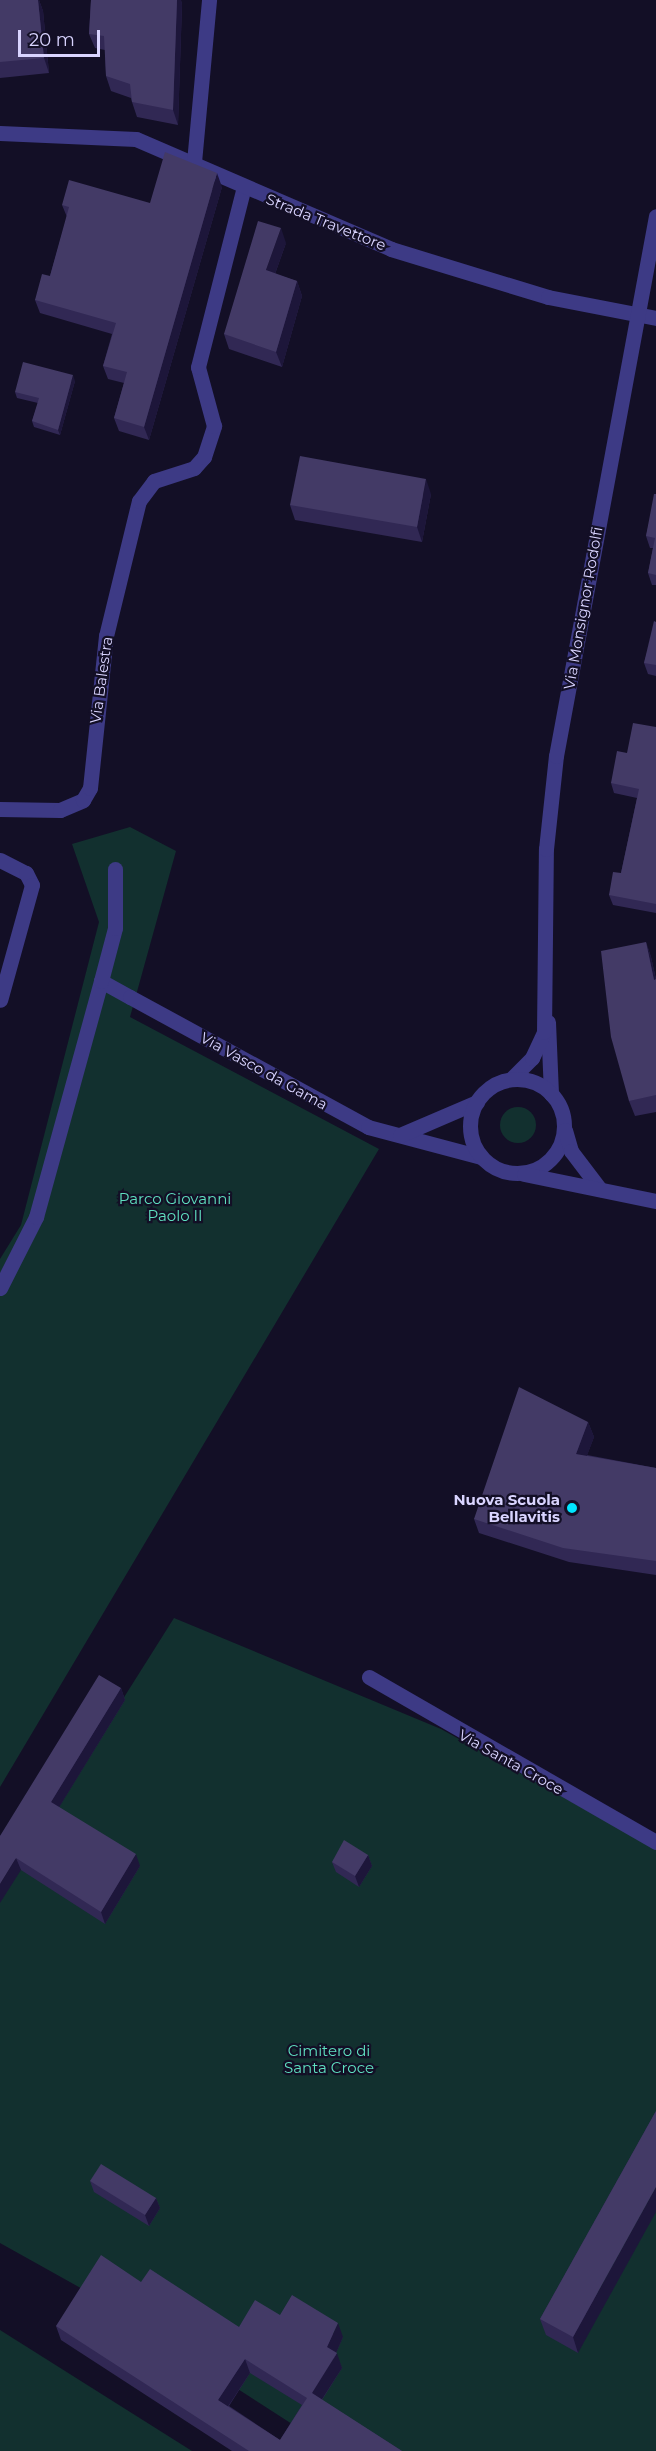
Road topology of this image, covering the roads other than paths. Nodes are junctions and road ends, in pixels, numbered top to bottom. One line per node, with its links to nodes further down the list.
1 (210, 0): 3 (street)
2 (0, 133): 3 (street, Strada Travettore)
3 (194, 162): 4 (street, Strada Travettore)
4 (244, 187): 6 (street, Strada Travettore); 8 (street, Via Balestra)
5 (656, 216): 6 (street, Via Monsignor Rodolfi)
6 (638, 313): 7 (street, Strada Travettore); 13 (street, Via Monsignor Rodolfi)
7 (656, 318)
8 (0, 809)
9 (0, 860): 12 (street)
10 (115, 869): 11 (street)
11 (101, 981): 18 (street, Via Vasco da Gama); 23 (street)
12 (0, 1000)
13 (546, 1004): 14 (street, Via Monsignor Rodolfi); 15 (street, Via Monsignor Rodolfi)
14 (511, 1079): 15 (street); 16 (street, Via Monsignor Rodolfi)
15 (551, 1094): 17 (street, Via Monsignor Rodolfi)
16 (477, 1102): 18 (street); 19 (street)
17 (564, 1128): 20 (street); 21 (street, Via Monsignor Rodolfi)
18 (400, 1135): 19 (street, Via Vasco da Gama)
19 (481, 1157): 20 (street)
20 (522, 1173): 21 (street)
21 (600, 1189): 22 (street)
22 (656, 1201)
23 (0, 1288)
24 (369, 1677): 25 (street, Via Santa Croce)
25 (656, 1842)

